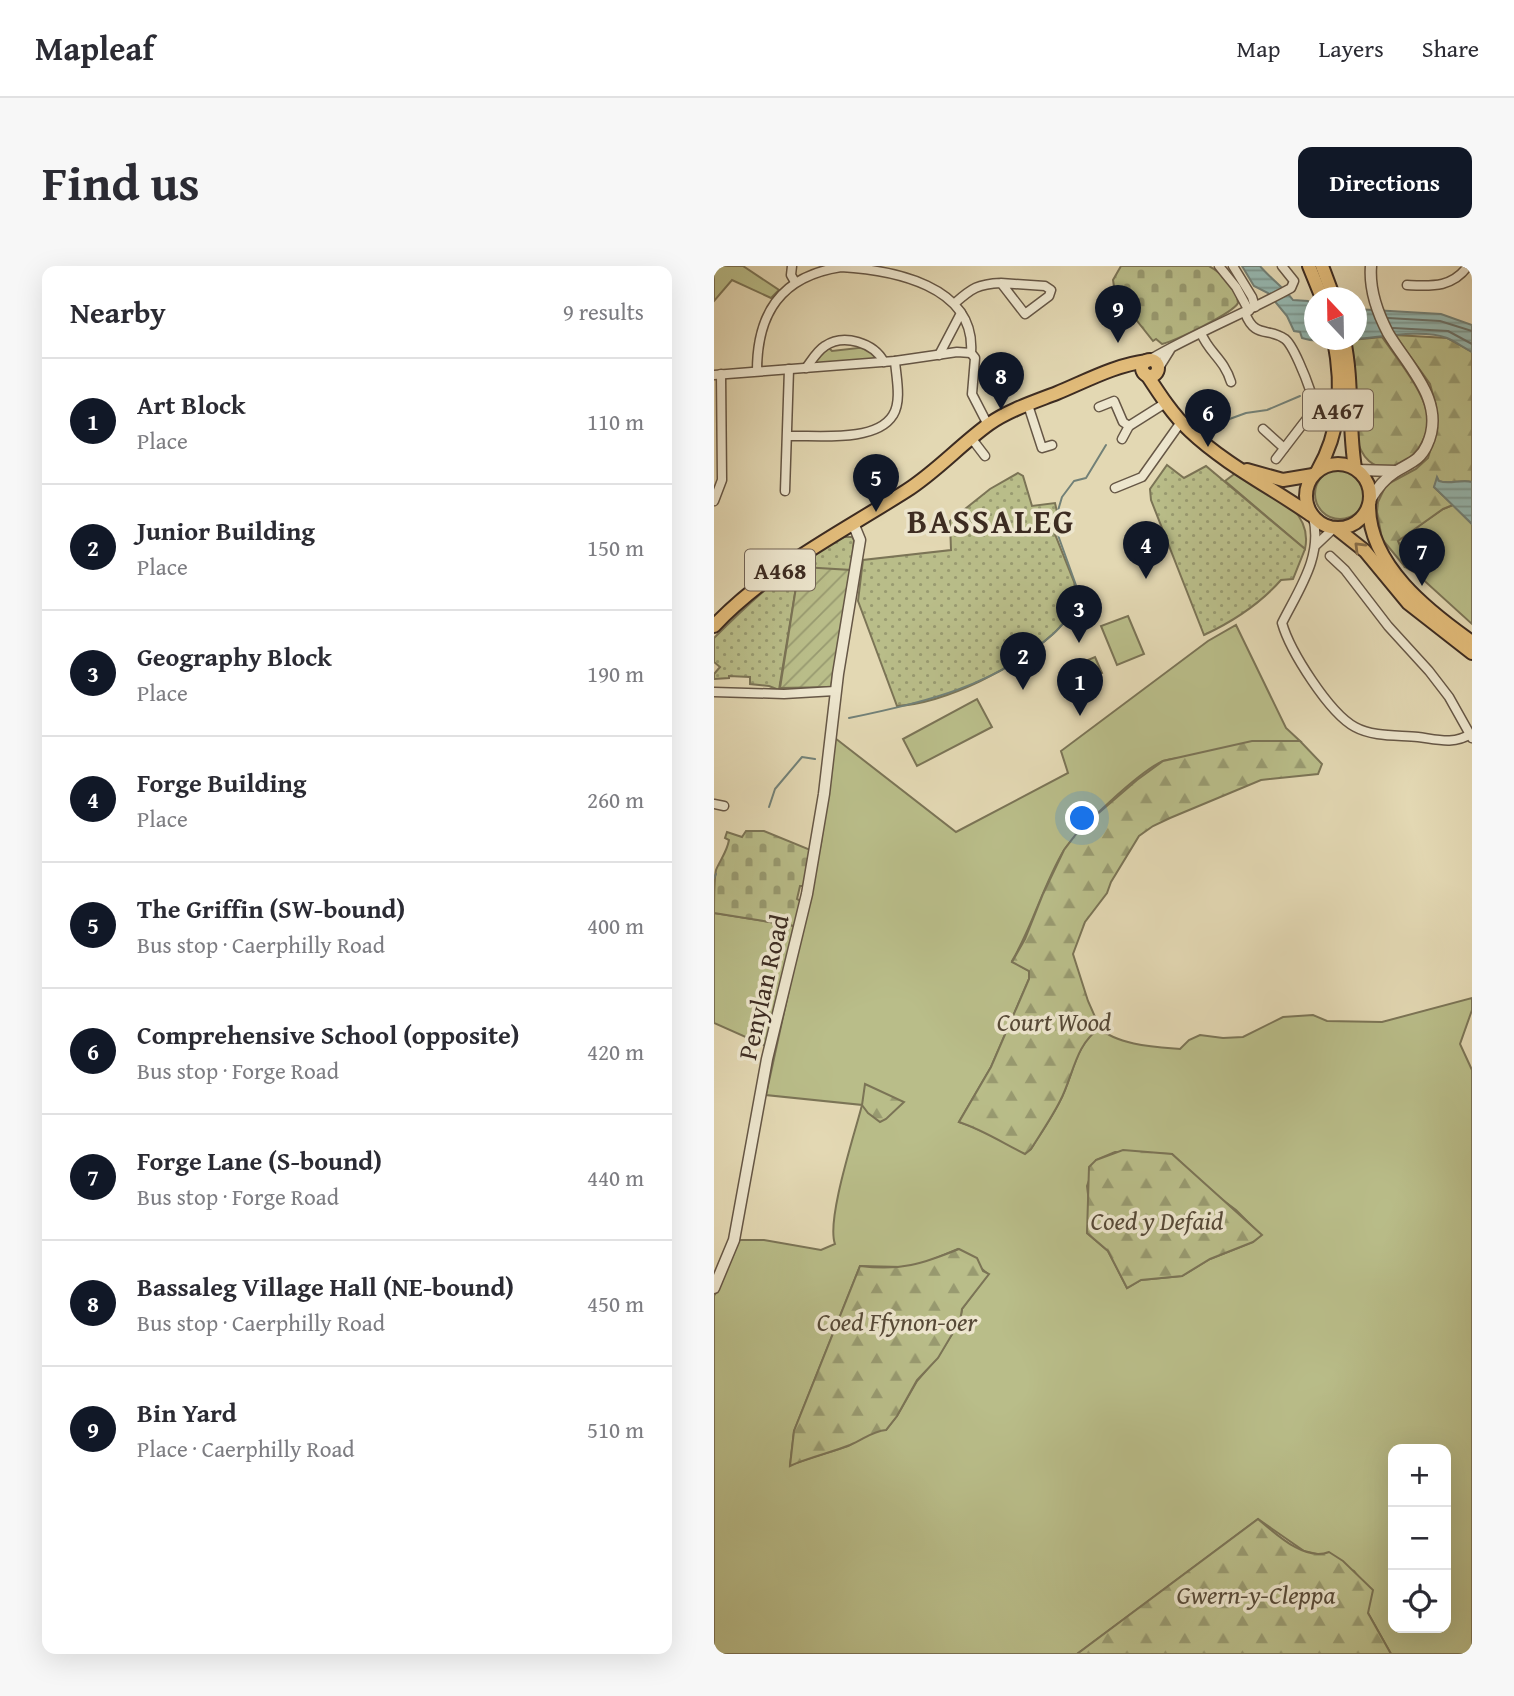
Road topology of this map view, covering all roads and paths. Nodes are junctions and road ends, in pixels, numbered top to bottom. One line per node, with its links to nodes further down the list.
1 (792, 266): 10 (street)
2 (1219, 266): 16 (street)
3 (1233, 266): 16 (street)
4 (1282, 266): 16 (street)
5 (1309, 266): 13 (main road)
6 (1322, 266): 14 (main road)
7 (1371, 266): 48 (street)
8 (1468, 266): 12 (street)
9 (841, 267): 10 (street); 15 (street)
10 (795, 282): 29 (street)
11 (1001, 283): 11 (street); 15 (street)
12 (1407, 285)
13 (1318, 287)
14 (1330, 287)
15 (955, 303): 17 (street)
16 (1253, 309): 18 (street); 43 (street)
17 (961, 313): 22 (street); 23 (street)
18 (1201, 333): 19 (street); 31 (street)
19 (1171, 347): 27 (street); 27 (street)
20 (1339, 350): 49 (main road, A467)
21 (1342, 350): 47 (main road, A467)
22 (971, 353): 23 (street); 36 (street)
23 (939, 355): 24 (street)
24 (895, 361): 25 (street); 39 (street)
25 (884, 362): 26 (street); 26 (street)
26 (806, 368): 28 (street)
27 (1149, 368): 32 (main road); 33 (main road, A468)
28 (789, 369): 29 (street); 39 (street)
29 (757, 371): 30 (street)
30 (717, 375): 52 (street)
31 (1231, 382)
32 (1167, 402): 35 (main road); 37 (street)
33 (1028, 405): 36 (main road, A468); 42 (street)
34 (1099, 407): 37 (street)
35 (1181, 422): 46 (main road); 50 (street)
36 (988, 425): 40 (main road, A468)
37 (1129, 426): 41 (street)
38 (1263, 429): 43 (street)
39 (788, 436): 51 (street)
40 (972, 439): 44 (street); 55 (main road, A468)
41 (1122, 439)
42 (1052, 445)
43 (1283, 449): 45 (street)
44 (985, 456)
45 (1276, 459)
46 (1240, 468): 49 (main road); 54 (main road)
47 (1356, 469): 48 (street); 49 (main road); 53 (main road)
48 (1396, 471): 53 (street)
49 (1315, 473): 54 (main road)
50 (1115, 488)
51 (785, 491)
52 (714, 501)
53 (1369, 503): 56 (main road); 60 (main road)
54 (1312, 516): 56 (main road); 57 (street)
55 (853, 523): 59 (main road, A468); 62 (street, Penylan Road)
56 (1335, 528): 57 (street); 61 (main road, one-way to 56)
57 (1315, 545): 64 (street)
58 (1330, 556): 64 (street)
59 (714, 626)
60 (1472, 642)
61 (1472, 653)
62 (835, 691): 63 (street); 67 (street, Penylan Road)
63 (714, 692)
64 (1471, 737)
65 (714, 804): 66 (street)
66 (724, 806)
67 (714, 1288)

